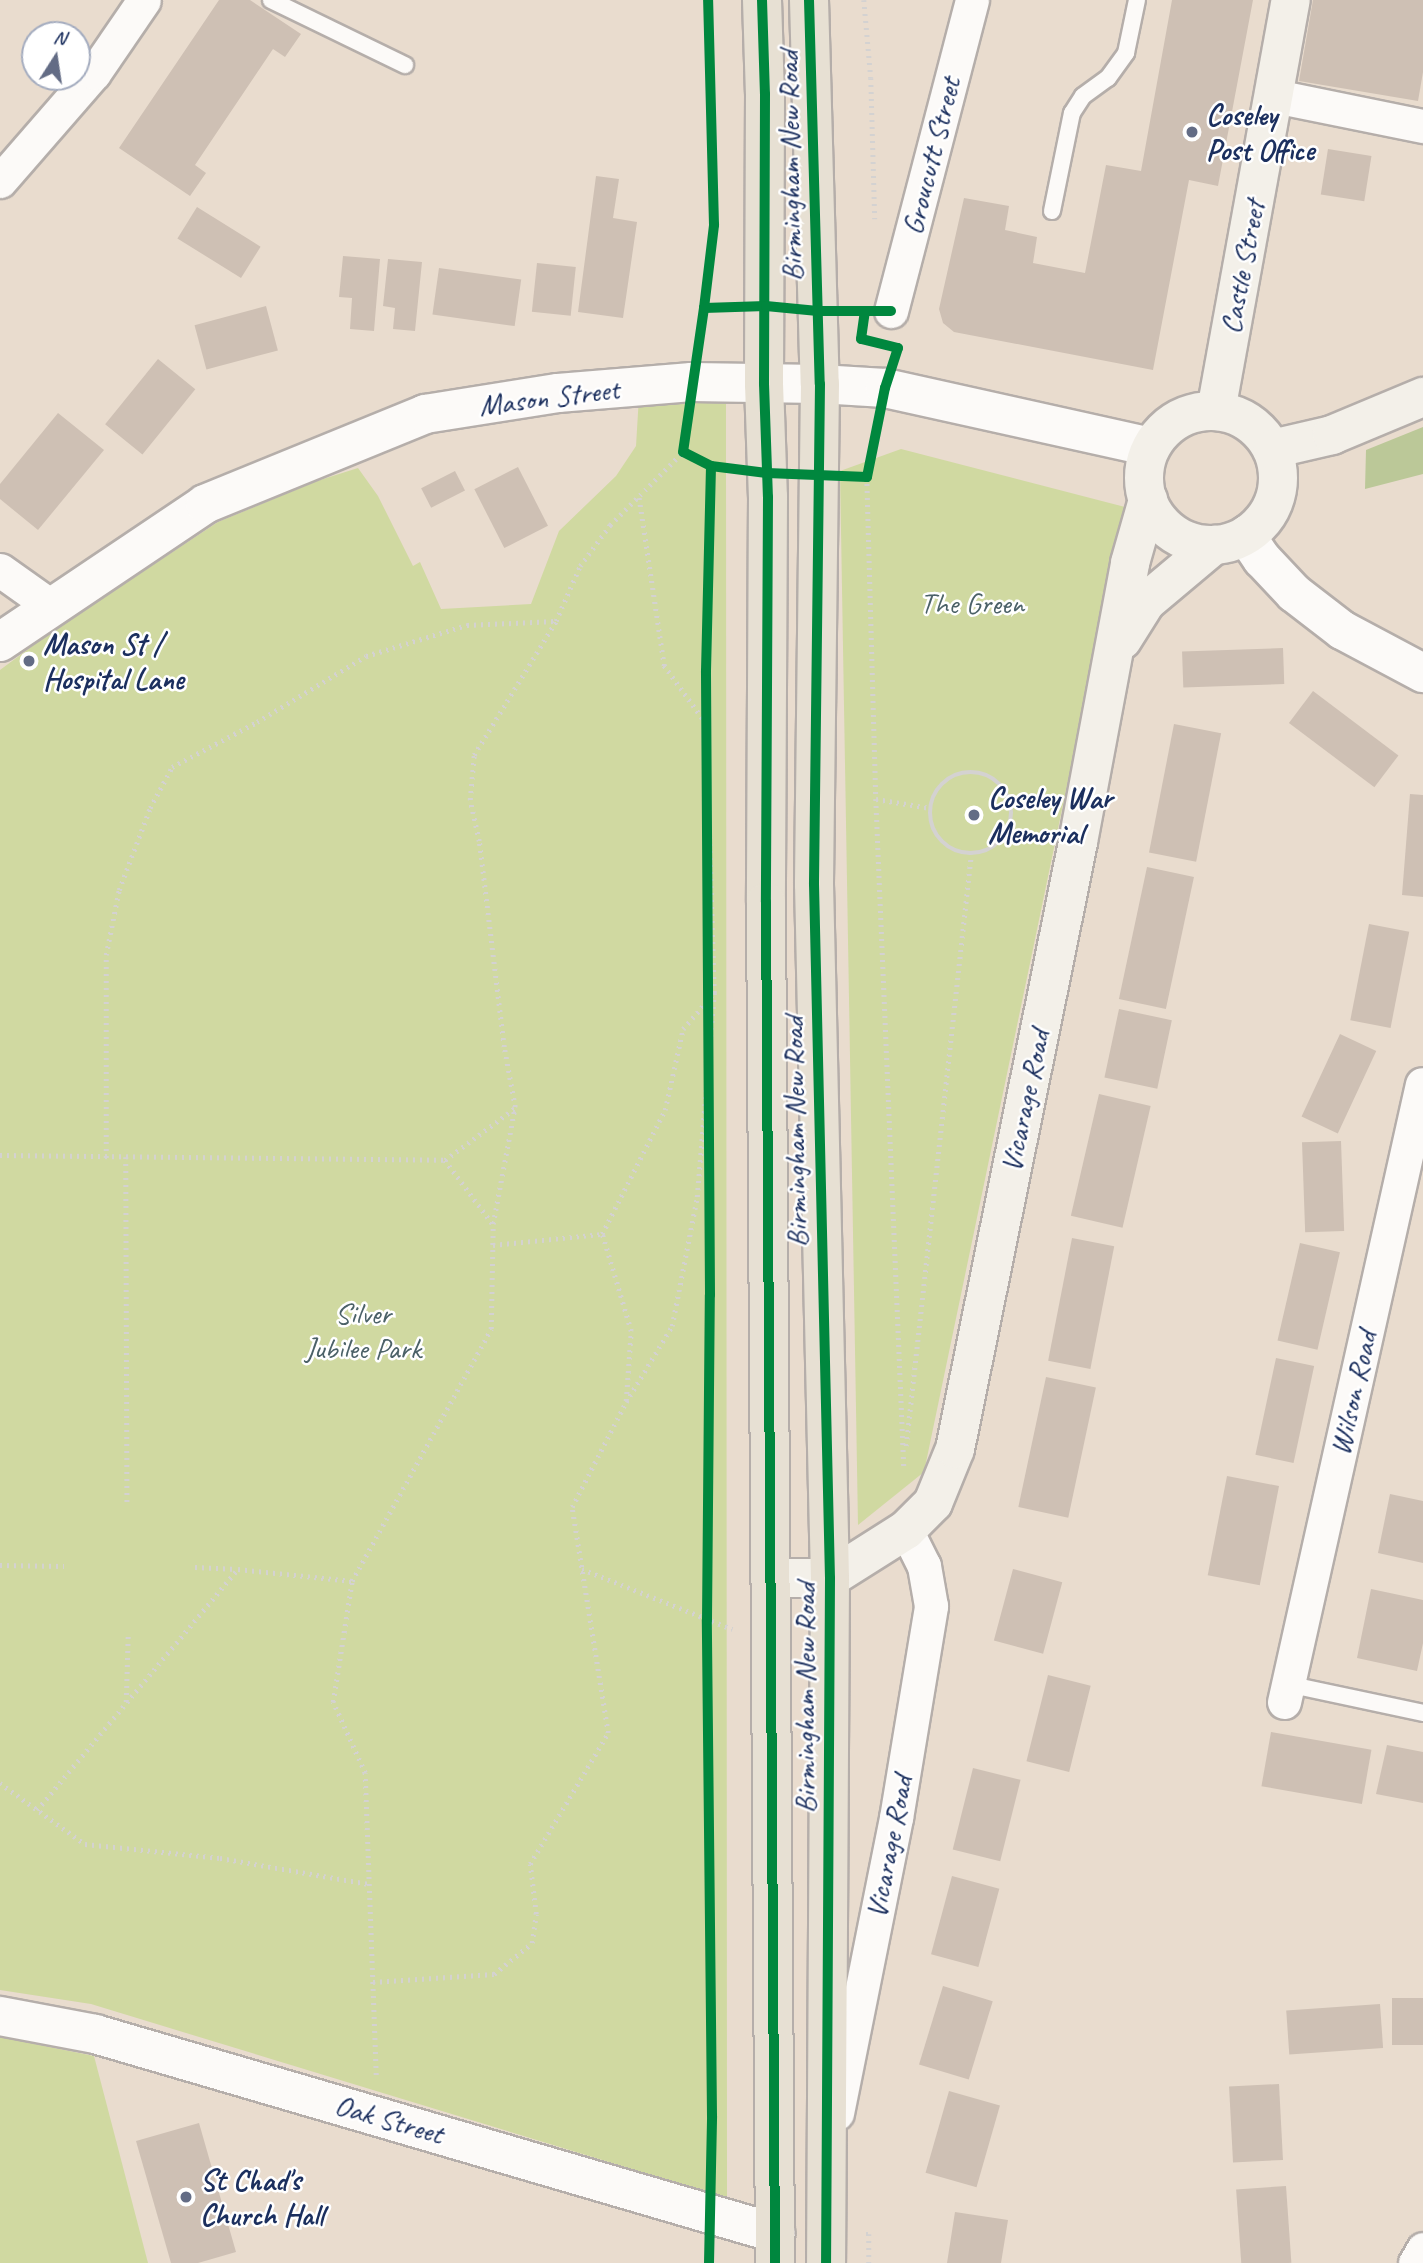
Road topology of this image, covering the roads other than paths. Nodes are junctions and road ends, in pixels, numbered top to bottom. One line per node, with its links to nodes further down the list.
1 (144, 0): 11 (street)
2 (271, 0): 8 (lane)
3 (762, 0): 14 (highway, Birmingham New Road)
4 (809, 0): 15 (highway, Birmingham New Road)
5 (972, 0): 13 (street, Groucutt Street)
6 (1137, 0): 12 (lane)
7 (1291, 0): 9 (main road, Castle Street)
8 (405, 65)
9 (1275, 96): 10 (street); 17 (main road, Castle Street)
10 (1423, 126)
11 (4, 167)
12 (1052, 211)
13 (891, 311)
14 (764, 384): 15 (street, Mason Street); 23 (street, Mason Street); 29 (highway, Birmingham New Road)
15 (820, 384): 18 (street, Mason Street); 30 (highway, Birmingham New Road)
16 (1423, 397): 19 (main road)
17 (1216, 411): 18 (main road); 19 (main road)
18 (1151, 447): 20 (main road)
19 (1272, 449): 21 (main road)
20 (1148, 500): 21 (main road); 25 (main road, Vicarage Road)
21 (1231, 539): 25 (main road, Vicarage Road); 26 (street)
22 (0, 570): 23 (street)
23 (52, 607): 24 (street, Mason Street)
24 (0, 642)
25 (1112, 657): 28 (main road, Vicarage Road)
26 (1423, 673)
27 (1423, 1086): 31 (street, Wilson Road)
28 (906, 1531): 30 (main road, Vicarage Road); 34 (street, Vicarage Road)
29 (771, 1578): 30 (main road); 35 (highway, Birmingham New Road)
30 (830, 1578): 34 (highway, Birmingham New Road)
31 (1286, 1693): 32 (lane)
32 (1423, 1713)
33 (0, 2016): 35 (street, Oak Street)
34 (827, 2166): 37 (highway, Birmingham New Road)
35 (775, 2248)
36 (1423, 2249): 38 (street)
37 (826, 2263)
38 (1415, 2263)

